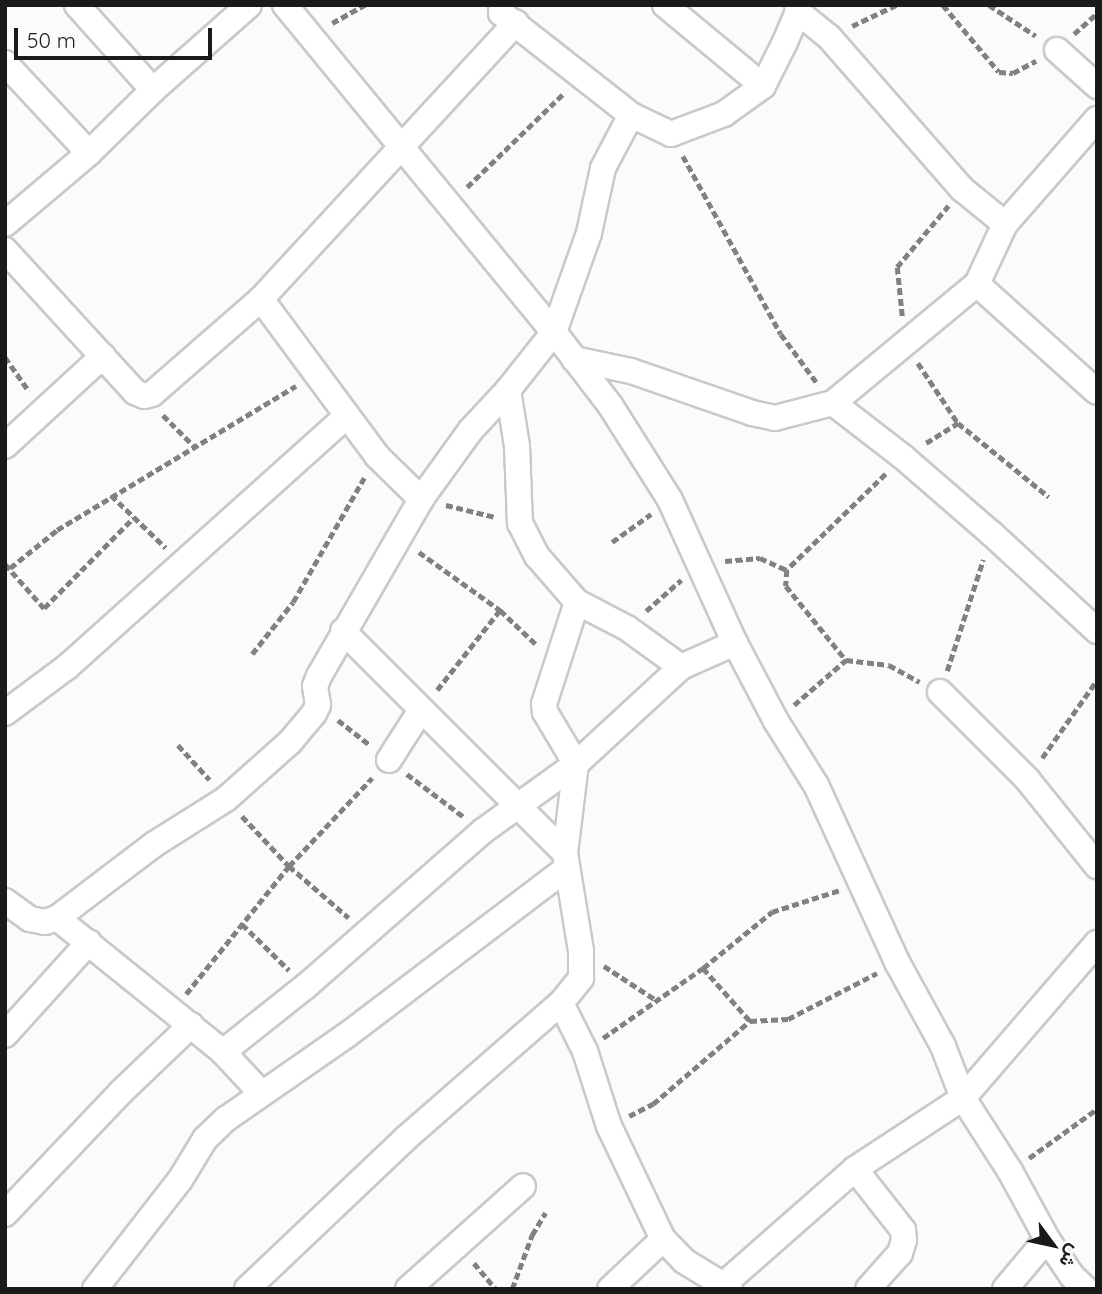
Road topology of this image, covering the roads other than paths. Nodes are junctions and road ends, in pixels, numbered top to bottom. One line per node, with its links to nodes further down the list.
1 (76, 5): 11 (street)
2 (249, 5): 11 (street)
3 (285, 5): 14 (street)
4 (665, 5): 9 (street)
5 (797, 9): 9 (street); 17 (street)
6 (509, 14): 12 (street); 14 (street)
7 (1057, 50): 10 (street)
8 (5, 63): 15 (street)
9 (763, 86): 12 (street)
10 (1097, 86)
11 (153, 90): 15 (street)
12 (631, 115): 21 (street)
13 (1097, 119): 17 (street)
14 (401, 144): 20 (street); 21 (street)
15 (89, 153): 16 (street)
16 (9, 215)
17 (1005, 224): 19 (street)
18 (5, 250): 22 (street)
19 (978, 284): 25 (street); 26 (street)
20 (261, 299): 22 (street); 27 (street)
21 (554, 332): 23 (street); 24 (street)
22 (103, 356): 28 (street)
23 (574, 359): 26 (street); 33 (street)
24 (508, 390): 29 (street); 30 (street)
25 (1097, 392)
26 (833, 403): 32 (street)
27 (347, 416): 29 (street); 37 (street)
28 (5, 446)
29 (421, 499): 31 (street)
30 (577, 601): 34 (street); 39 (street)
31 (343, 631): 36 (street); 44 (street)
32 (1097, 631)
33 (735, 643): 34 (street); 52 (street)
34 (681, 667): 39 (street)
35 (940, 692): 42 (street)
36 (421, 710): 38 (street); 40 (street)
37 (5, 713)
38 (389, 760)
39 (576, 764): 40 (street); 41 (street)
40 (515, 806): 41 (street); 50 (street)
41 (566, 861): 47 (street); 51 (street)
42 (1097, 866)
43 (5, 901): 44 (street)
44 (57, 918): 45 (street)
45 (89, 942): 48 (street); 49 (street)
46 (1097, 943): 52 (street)
47 (561, 1003): 56 (street); 61 (street)
48 (181, 1018): 50 (street); 55 (street)
49 (5, 1035)
50 (223, 1052): 51 (street)
51 (262, 1094): 60 (street)
52 (963, 1098): 53 (street); 57 (street)
53 (855, 1169): 59 (street); 64 (street)
54 (523, 1185): 62 (street)
55 (5, 1214)
56 (663, 1239): 59 (street); 63 (street)
57 (1047, 1239): 58 (street); 65 (street)
58 (1077, 1284)
59 (726, 1287)
60 (95, 1289)
61 (247, 1289)
62 (408, 1289)
63 (610, 1289)
64 (868, 1289)
65 (1004, 1289)

